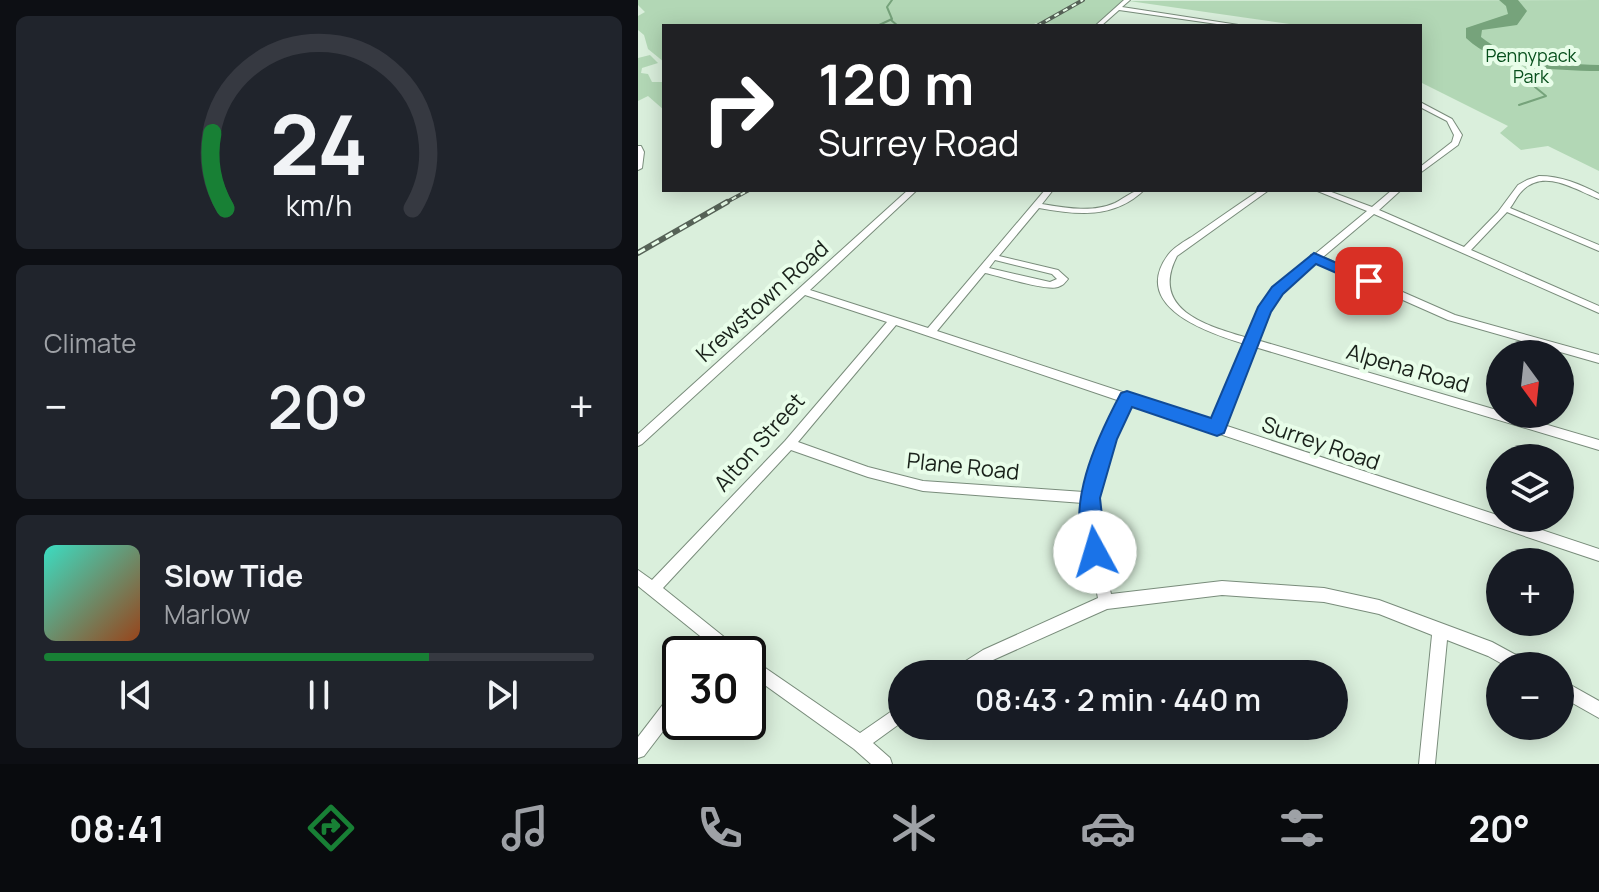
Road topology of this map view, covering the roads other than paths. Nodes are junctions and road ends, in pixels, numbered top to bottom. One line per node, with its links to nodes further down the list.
1 (1127, 0): 2 (street)
2 (1119, 8): 3 (street); 4 (street)
3 (1100, 24)
4 (1228, 24)
5 (1422, 106): 8 (street)
6 (638, 148): 7 (street)
7 (638, 168)
8 (1422, 169)
9 (911, 192): 24 (street, Krewstown Road)
10 (1047, 192): 16 (street)
11 (1137, 192): 16 (street)
12 (1262, 192): 28 (street, Alpena Road)
13 (1324, 192): 18 (street)
14 (1394, 192): 18 (street)
15 (1599, 197): 17 (street)
16 (1037, 205): 21 (street)
17 (1506, 209): 19 (street); 20 (street)
18 (1372, 210): 20 (street); 22 (street)
19 (1599, 248)
20 (1466, 250): 25 (street)
21 (993, 257): 23 (street); 23 (street)
22 (1314, 257): 28 (street); 29 (street)
23 (983, 269): 27 (street)
24 (804, 291): 26 (street, Surrey Road); 32 (street, Krewstown Road)
25 (1599, 310)
26 (893, 322): 27 (street, Surrey Road); 33 (street, Alton Street)
27 (930, 333): 30 (street, Surrey Road)
28 (1251, 342): 31 (street); 34 (street, Alpena Road)
29 (1599, 359)
30 (1127, 398): 31 (street, Surrey Road); 35 (street)
31 (1217, 428): 36 (street, Surrey Road)
32 (638, 441)
33 (789, 444): 35 (street, Plane Road); 38 (street, Alton Street)
34 (1599, 445)
35 (1089, 498): 39 (street)
36 (1599, 555)
37 (638, 577): 38 (street)
38 (654, 588): 41 (street)
39 (1106, 602): 40 (street); 43 (street)
40 (1440, 631): 42 (street); 52 (street)
41 (703, 636)
42 (1496, 652)
43 (980, 660)
44 (766, 677): 49 (street)
45 (1574, 695): 46 (street)
46 (1599, 710)
47 (662, 719): 50 (street)
48 (888, 722): 49 (street)
49 (860, 743): 51 (street)
50 (638, 750)
51 (884, 764)
52 (1427, 764)

